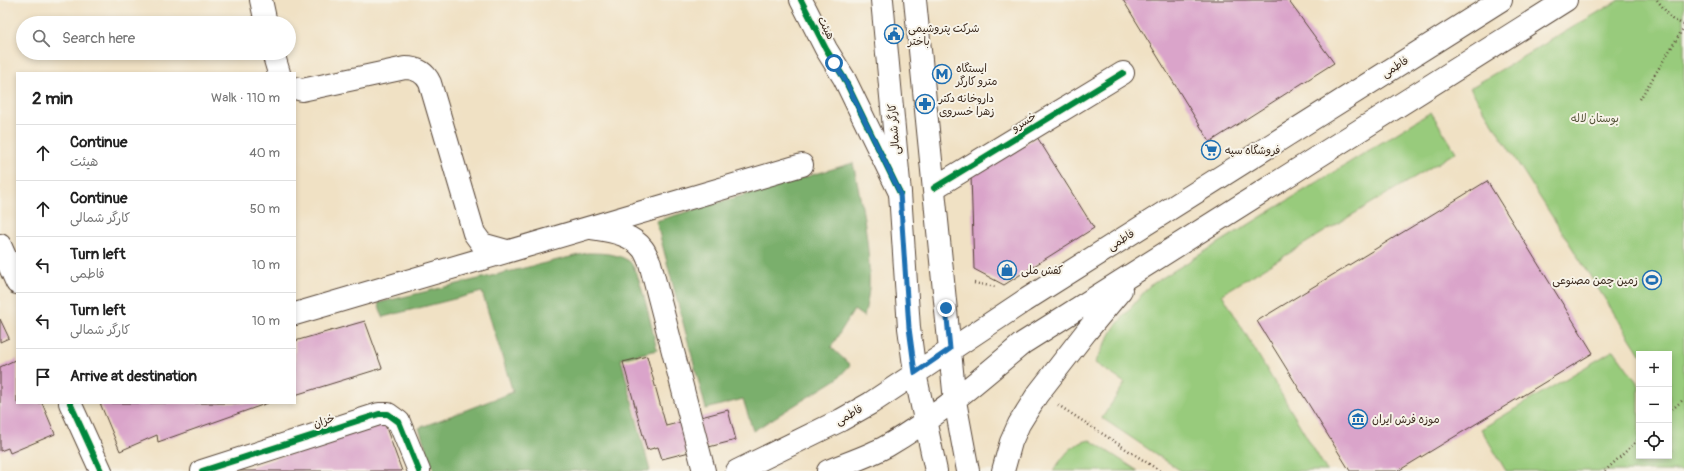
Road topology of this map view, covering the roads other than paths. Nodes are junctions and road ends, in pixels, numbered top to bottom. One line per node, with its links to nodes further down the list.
1 (260, 0): 7 (main road)
2 (801, 0): 14 (main road, هیئت)
3 (882, 0): 14 (main road, کارگر شمالی)
4 (915, 0): 13 (main road)
5 (1501, 0): 21 (main road, فاطمی)
6 (1566, 0): 18 (main road)
7 (264, 16)
8 (275, 60): 9 (main road)
9 (279, 72)
10 (1124, 73): 13 (main road, خسرو)
11 (297, 90): 16 (main road)
12 (802, 165): 15 (main road)
13 (934, 188): 21 (main road)
14 (900, 193): 22 (main road, کارگر شمالی)
15 (588, 228): 16 (main road); 29 (main road)
16 (507, 251): 20 (main road)
17 (1, 252): 19 (main road)
18 (1134, 274): 23 (main road); 34 (main road)
19 (16, 281)
20 (296, 314)
21 (950, 349): 22 (main road, فاطمی); 23 (main road)
22 (915, 373): 25 (main road, کارگر شمالی); 30 (main road, فاطمی)
23 (955, 400): 25 (main road); 33 (main road)
24 (70, 404): 26 (main road)
25 (925, 423): 31 (main road); 32 (main road, کارگر شمالی)
26 (101, 471)
27 (202, 471): 28 (main road, خزان)
28 (419, 471)
29 (704, 471)
30 (737, 471)
31 (828, 471)
32 (936, 471)
33 (968, 471)
34 (1002, 471)

